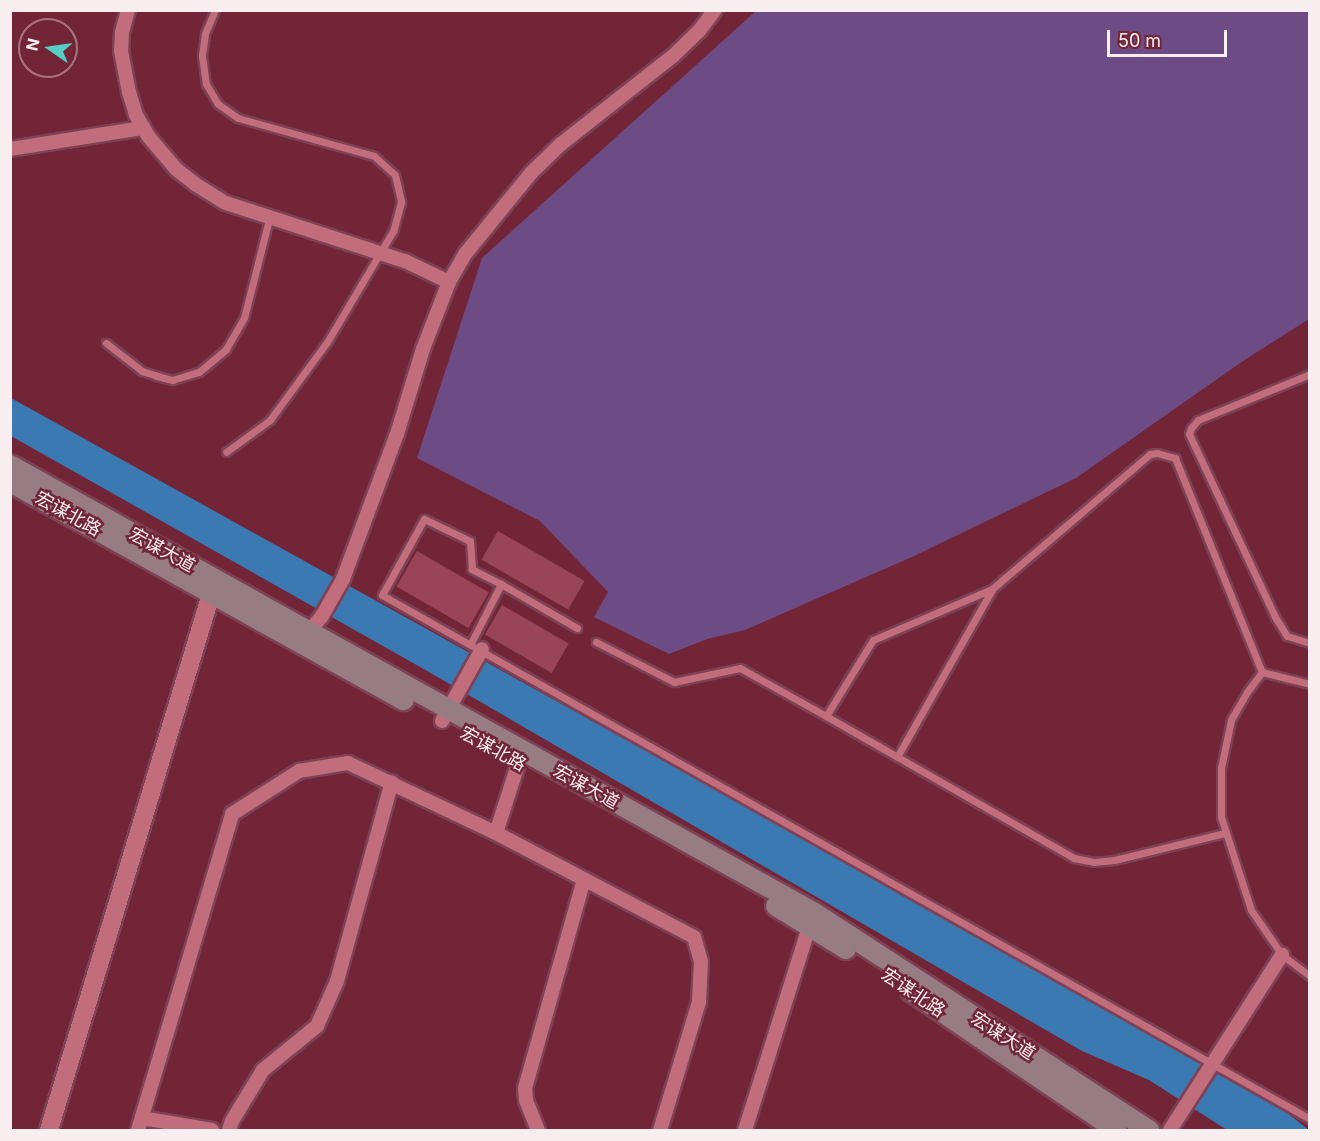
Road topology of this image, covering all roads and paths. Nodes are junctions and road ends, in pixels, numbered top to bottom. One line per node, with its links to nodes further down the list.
1 (128, 10): 4 (street)
2 (215, 10): 7 (lane)
3 (715, 10): 8 (street)
4 (143, 129): 5 (street); 6 (street)
5 (10, 150)
6 (269, 219): 7 (street); 9 (lane)
7 (380, 254): 8 (street); 11 (lane)
8 (449, 282): 18 (street)
9 (106, 343)
10 (1310, 374): 20 (lane)
11 (226, 452)
12 (10, 465): 15 (main road, 宏谋大道)
13 (10, 482): 15 (main road, 宏谋北路)
14 (501, 584): 17 (lane); 21 (lane); 21 (lane)
15 (213, 587): 18 (main road, 宏谋大道); 24 (main road, 宏谋北路); 38 (street)
16 (992, 589): 22 (lane); 25 (lane); 26 (lane)
17 (577, 628)
18 (309, 632): 24 (main road, 宏谋大道)
19 (596, 642): 25 (lane)
20 (1310, 643)
21 (477, 646): 24 (street); 35 (lane)
22 (1262, 672): 23 (lane); 29 (lane)
23 (1310, 684)
24 (445, 716): 27 (main road, 宏谋大道)
25 (826, 716): 26 (lane)
26 (897, 757): 29 (lane)
27 (520, 758): 30 (street); 32 (main road, 宏谋大道)
28 (392, 782): 30 (street); 37 (street); 40 (street)
29 (1225, 832): 33 (lane)
30 (496, 834): 31 (street)
31 (584, 879): 41 (street); 42 (street)
32 (811, 919): 43 (street); 44 (main road, 宏谋北路); 45 (main road, 宏谋大道)
33 (1281, 955): 34 (lane); 35 (street)
34 (1310, 976)
35 (1212, 1064): 36 (lane); 46 (street)
36 (1310, 1119)
37 (140, 1124): 39 (street)
38 (49, 1131)
39 (212, 1131)
40 (229, 1131)
41 (538, 1131)
42 (660, 1131)
43 (745, 1131)
44 (1116, 1131)
45 (1149, 1131)
46 (1170, 1131)

